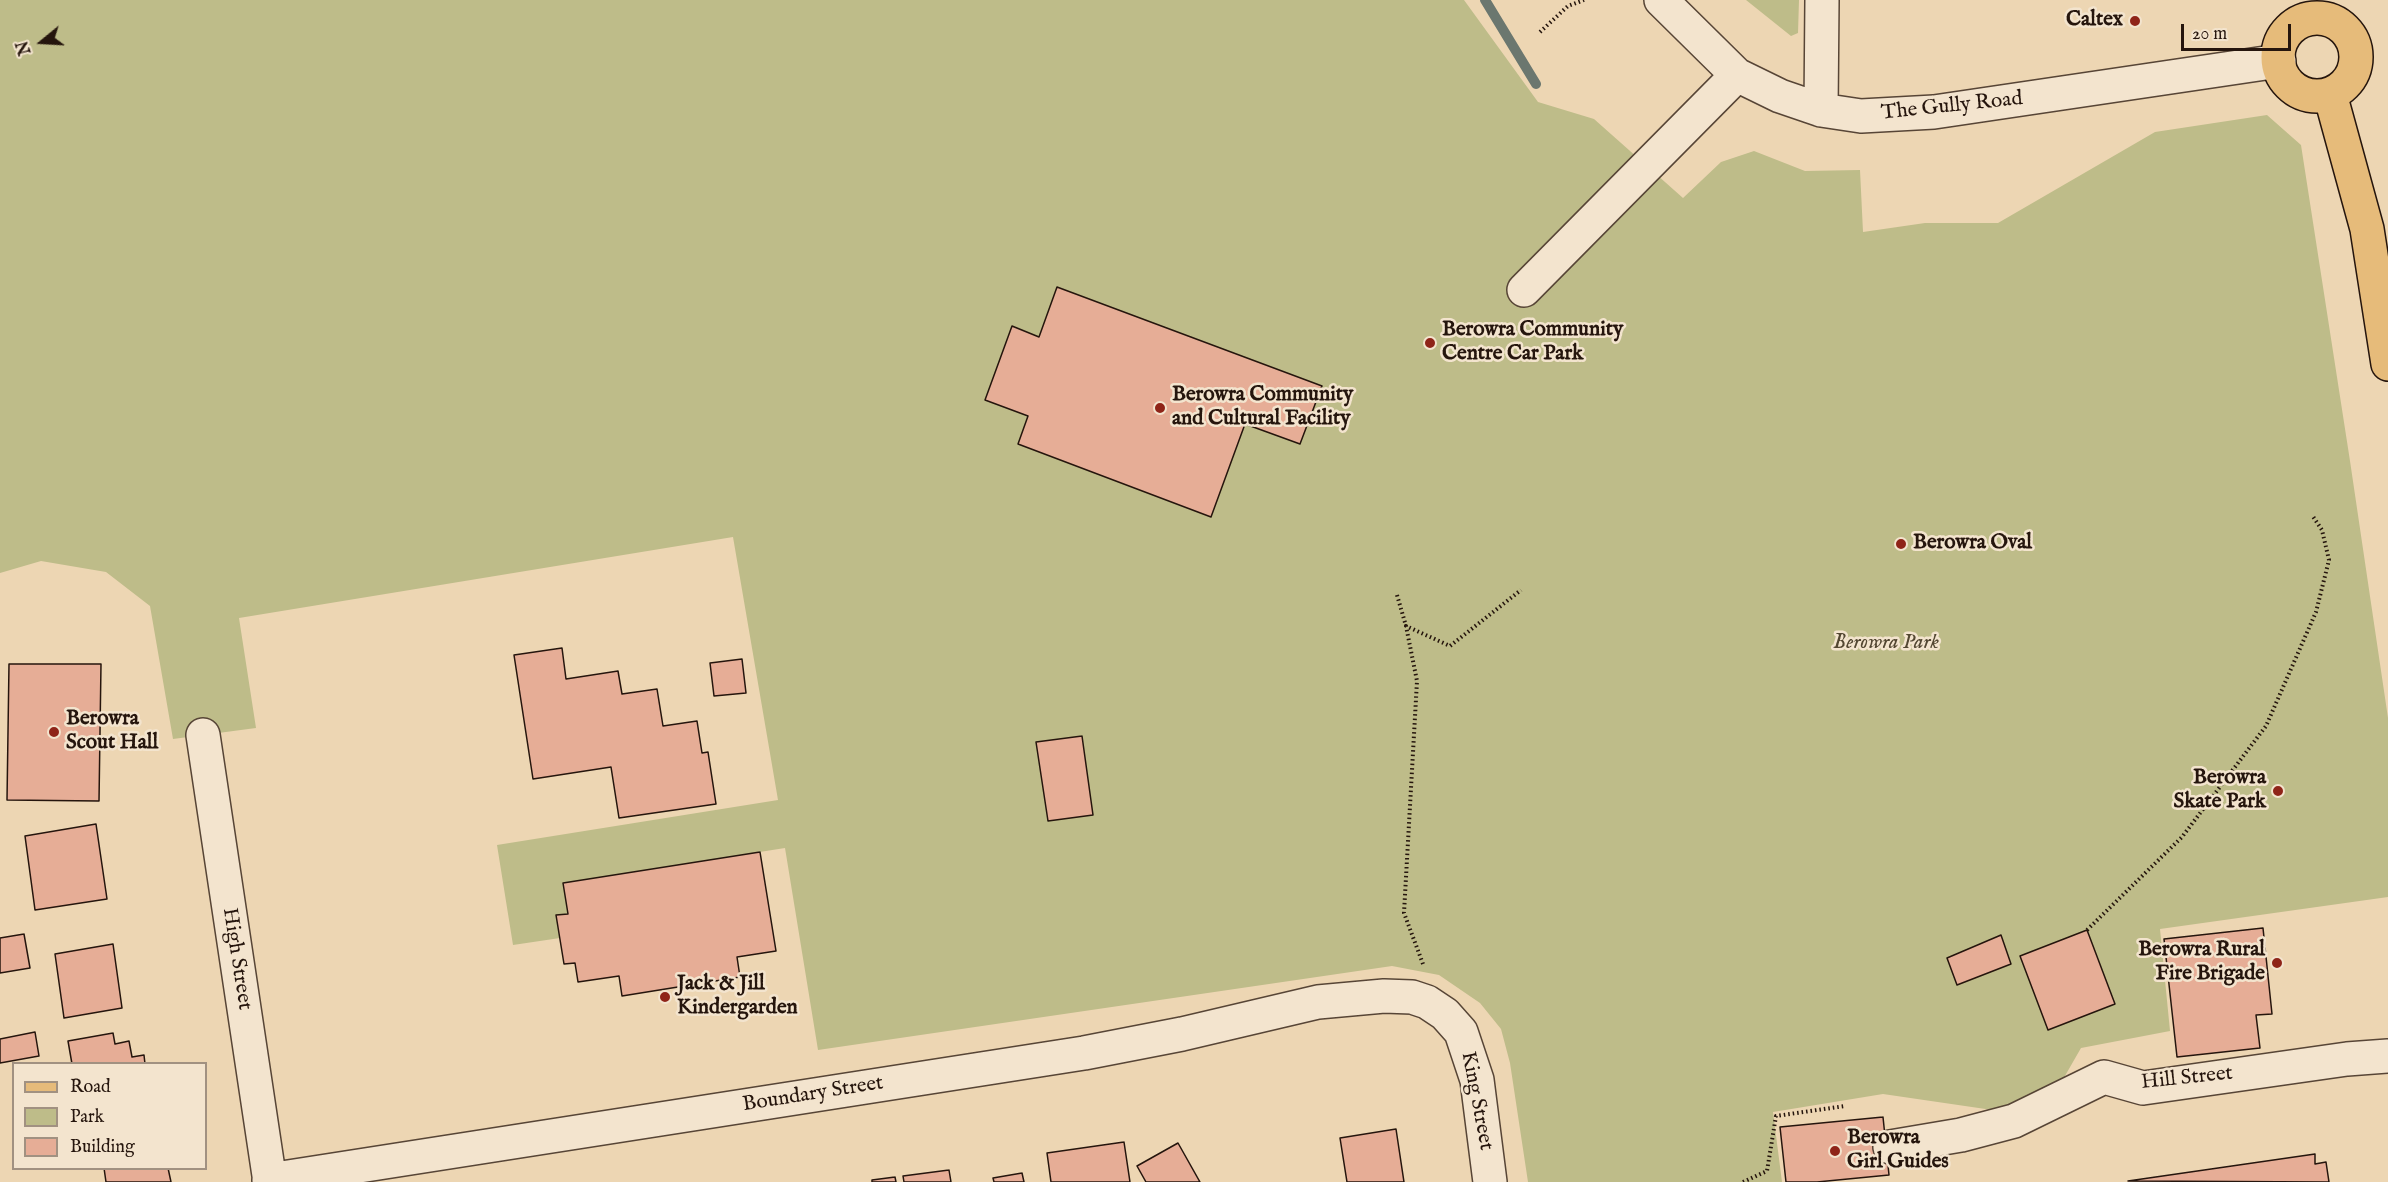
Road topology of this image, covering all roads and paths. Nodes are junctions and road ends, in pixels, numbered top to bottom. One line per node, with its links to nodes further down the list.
1 (1584, 0): 5 (path)
2 (1661, 0): 7 (street, The Gully Road)
3 (1822, 0): 9 (street)
4 (2317, 9): 6 (main road); 8 (main road)
5 (1540, 32)
6 (2279, 61): 8 (main road); 9 (street, The Gully Road)
7 (1737, 75): 9 (street, The Gully Road); 10 (street)
8 (2330, 94): 11 (main road)
9 (1821, 110)
10 (1524, 290)
11 (2388, 364)
12 (2312, 515): 17 (path)
13 (1521, 590): 15 (path)
14 (1397, 596): 15 (path)
15 (1406, 626): 18 (path)
16 (203, 735): 23 (street, High Street)
17 (2087, 930)
18 (1424, 966)
19 (1354, 997): 23 (street, Boundary Street); 24 (street, King Street)
20 (2388, 1056): 22 (street, Hill Street)
21 (1845, 1106): 25 (path)
22 (1890, 1147)
23 (269, 1181)
24 (1490, 1182)
25 (1743, 1182)

